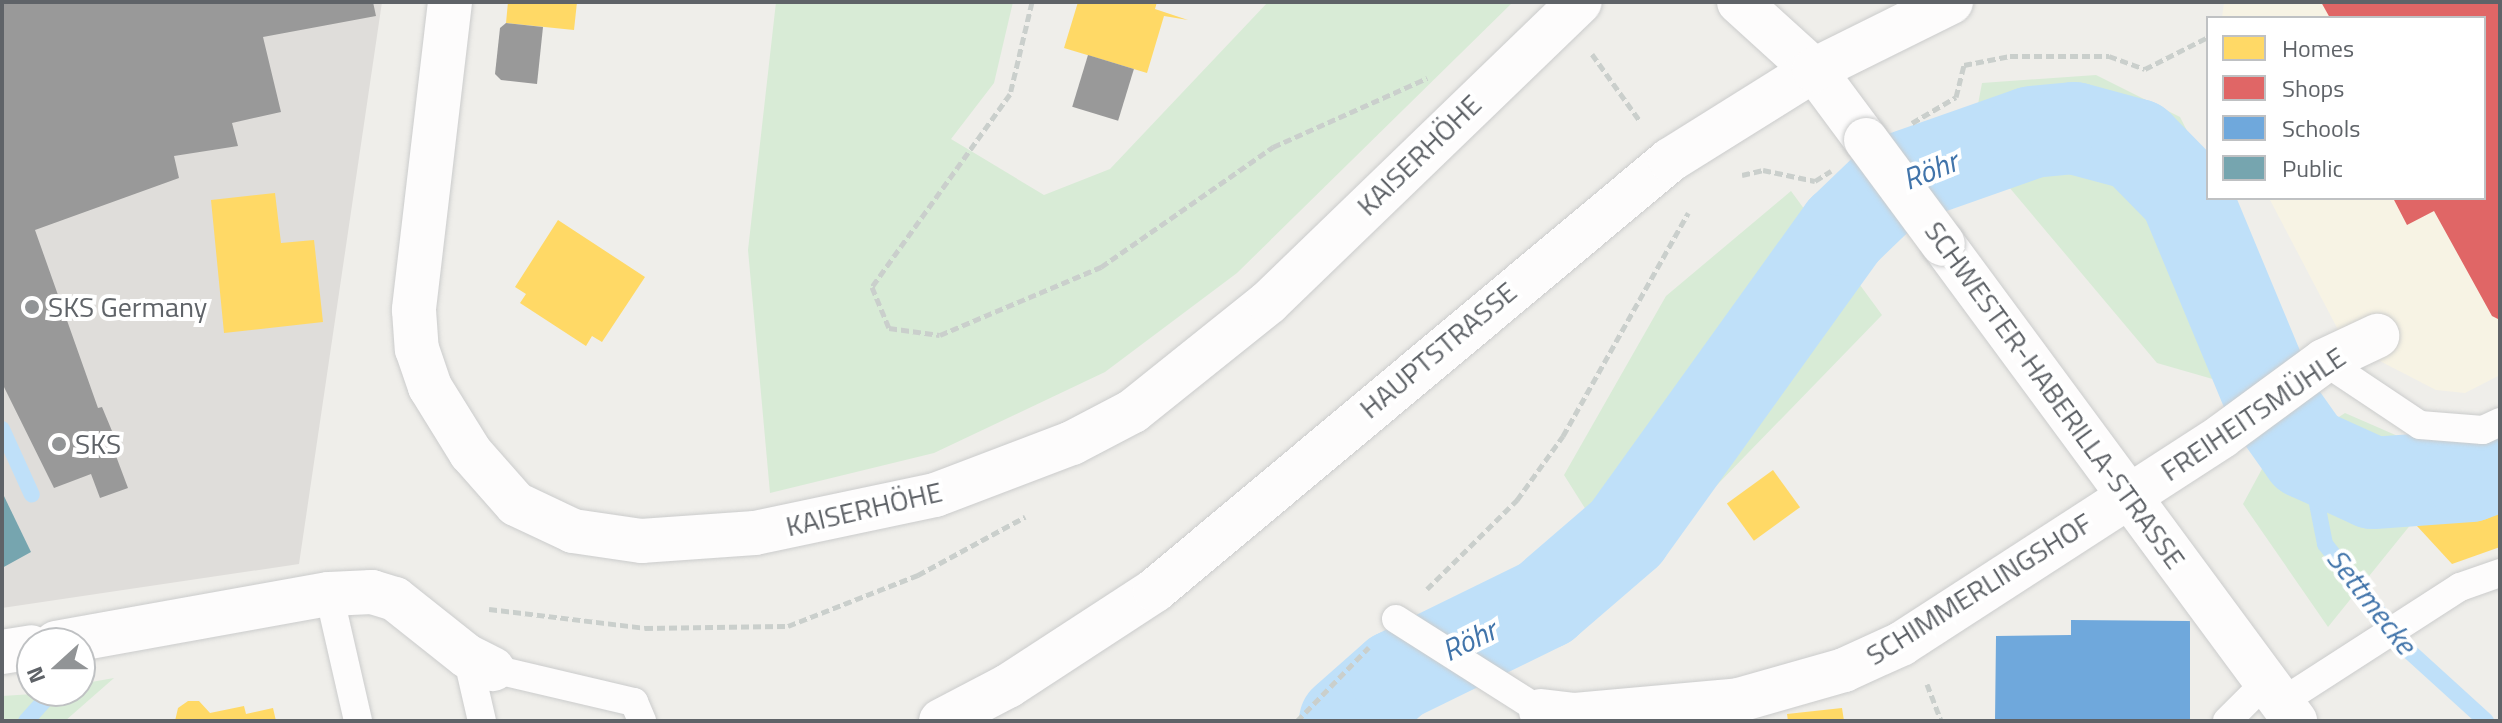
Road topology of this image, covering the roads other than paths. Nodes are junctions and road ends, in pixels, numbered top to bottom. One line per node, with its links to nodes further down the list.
1 (450, 2): 4 (street, KAISERHÖHE)
2 (1739, 2): 5 (street)
3 (1951, 2): 5 (street, HAUPTSTRASSE)
4 (1566, 13)
5 (1814, 70): 9 (street, SCHWESTER-HABERILLA-STRASSE, bridge); 20 (street, HAUPTSTRASSE)
6 (2377, 336): 7 (street, FREIHEITSMÜHLE)
7 (2322, 363): 8 (lane); 9 (street, FREIHEITSMÜHLE)
8 (2500, 422)
9 (2131, 495): 15 (street, SCHWESTER-HABERILLA-STRASSE); 16 (street, SCHIMMERLINGSHOF)
10 (2500, 573): 15 (lane)
11 (329, 594): 13 (street); 14 (street); 17 (lane)
12 (1396, 619): 16 (lane)
13 (96, 636)
14 (480, 662): 18 (lane); 19 (lane)
15 (2280, 702): 21 (lane)
16 (1541, 711)
17 (358, 721)
18 (482, 721)
19 (642, 721)
20 (941, 721)
21 (2227, 721)

